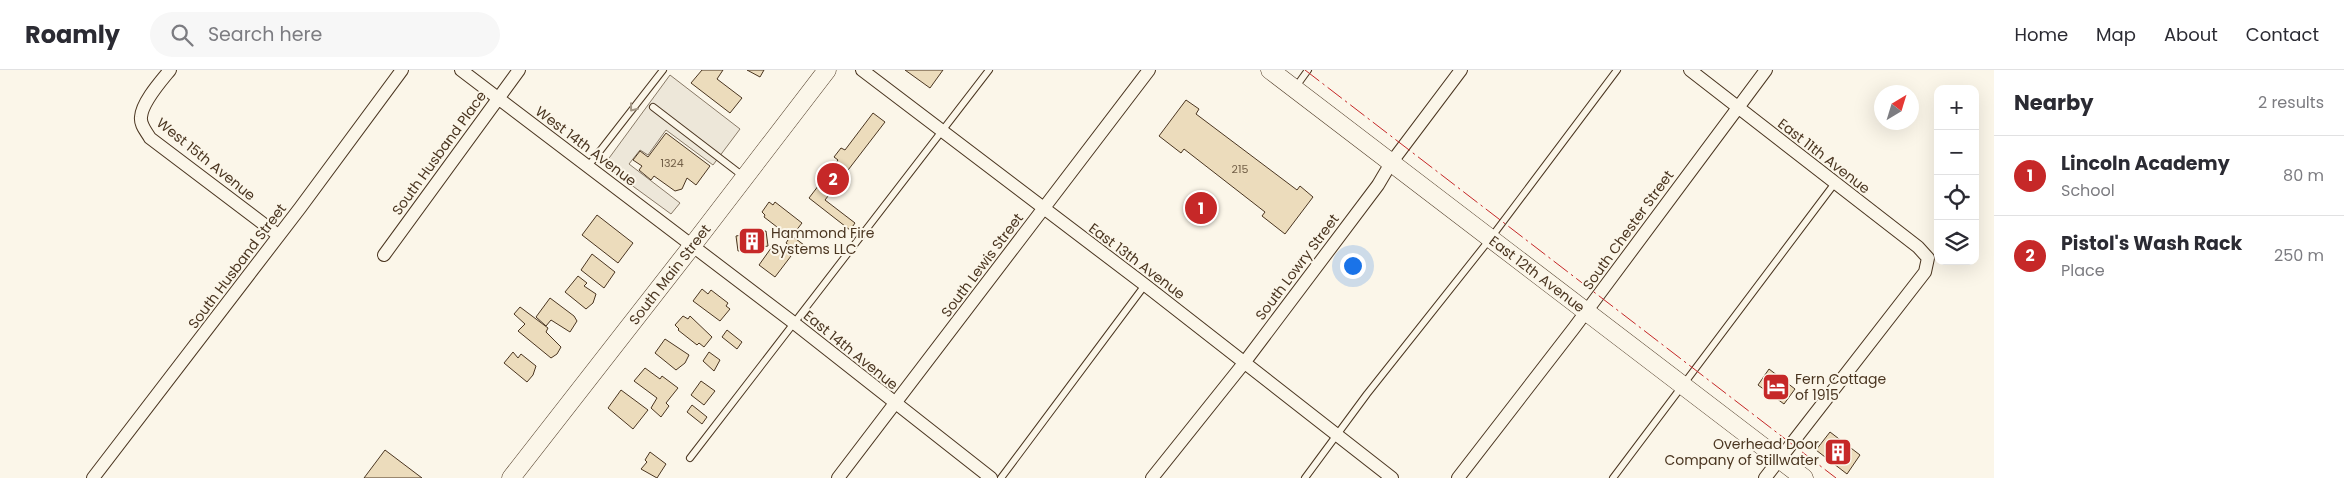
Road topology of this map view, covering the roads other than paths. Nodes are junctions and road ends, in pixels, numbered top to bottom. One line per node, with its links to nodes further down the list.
1 (170, 70): 26 (street, West 15th Avenue)
2 (402, 70): 26 (street, South Husband Street)
3 (462, 70): 17 (street, West 14th Avenue)
4 (519, 70): 17 (street, South Husband Place)
5 (663, 70): 22 (lane, one-way to 22)
6 (826, 70): 23 (main road, South Main Street)
7 (862, 70): 20 (street, East 13th Avenue)
8 (989, 70): 20 (lane)
9 (1149, 70): 25 (street, South Lewis Street)
10 (1270, 70): 16 (main road, East 12th Avenue)
11 (1308, 70): 16 (lane)
12 (1461, 70): 21 (street, South Lowry Street)
13 (1617, 70): 27 (lane)
14 (1690, 70): 18 (street, East 11th Avenue)
15 (1766, 70): 18 (street, South Chester Street)
16 (1294, 88): 21 (main road, East 12th Avenue)
17 (498, 98): 22 (street, West 14th Avenue); 29 (street, South Husband Place)
18 (1737, 106): 24 (street, East 11th Avenue); 31 (street, South Chester Street)
19 (653, 107): 23 (lane)
20 (941, 132): 25 (street, East 13th Avenue); 32 (lane)
21 (1391, 163): 27 (main road, East 12th Avenue); 33 (street, South Lowry Street)
22 (588, 165): 28 (street, West 14th Avenue)
23 (744, 177): 28 (main road, South Main Street)
24 (1835, 183): 34 (lane); 38 (street, East 11th Avenue)
25 (1044, 209): 30 (street, East 13th Avenue); 35 (street, South Lewis Street)
26 (278, 235): 39 (street, South Husband Street)
27 (1490, 239): 31 (main road, East 12th Avenue); 36 (lane)
28 (692, 246): 32 (street, East 14th Avenue); 40 (main road, South Main Street)
29 (384, 255)
30 (1145, 285): 33 (street, East 13th Avenue); 43 (lane)
31 (1586, 313): 34 (main road, East 12th Avenue); 47 (street, South Chester Street)
32 (794, 323): 35 (street, East 14th Avenue); 37 (lane)
33 (1244, 363): 36 (street, East 13th Avenue); 44 (street, South Lowry Street)
34 (1682, 386): 38 (main road, East 12th Avenue); 48 (lane)
35 (895, 404): 41 (street, South Lewis Street); 42 (street, East 14th Avenue)
36 (1338, 436): 45 (lane); 46 (street, East 13th Avenue)
37 (690, 458)
38 (1780, 459): 49 (street); 50 (main road, East 12th Avenue)
39 (93, 478)
40 (511, 478)
41 (838, 478)
42 (991, 478)
43 (1001, 478)
44 (1152, 478)
45 (1305, 478)
46 (1392, 478)
47 (1458, 478)
48 (1613, 478)
49 (1765, 478)
50 (1804, 478)

